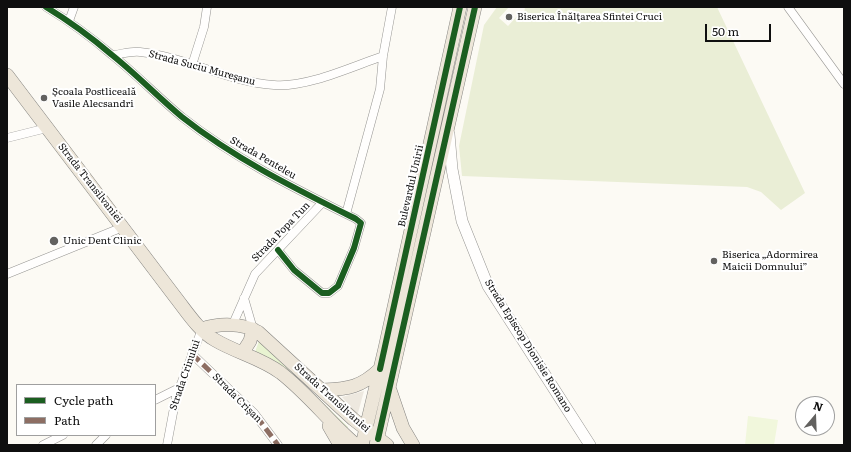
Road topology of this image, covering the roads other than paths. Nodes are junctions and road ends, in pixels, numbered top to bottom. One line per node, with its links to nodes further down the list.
1 (46, 7): 8 (street, Strada Penteleu)
2 (74, 7): 8 (street)
3 (207, 7): 11 (street)
4 (392, 7): 10 (street)
5 (460, 7): 29 (main road, Bulevardul Unirii)
6 (475, 7): 14 (main road)
7 (788, 7): 13 (street)
8 (69, 21): 9 (street, Strada Penteleu)
9 (113, 55): 11 (street, Strada Suciu Mureșanu); 17 (street, Strada Penteleu)
10 (383, 56): 11 (street, Strada Suciu Mureșanu); 18 (street)
11 (192, 65)
12 (7, 75): 15 (main road, Strada Transilvaniei)
13 (844, 84)
14 (449, 127): 32 (main road); 47 (street, Strada Episcop Dionisie Romano)
15 (47, 128): 16 (street); 19 (main road, Strada Transilvaniei)
16 (7, 138)
17 (322, 203): 18 (street, Strada Penteleu); 20 (street, Strada Popa Tun)
18 (346, 214): 20 (street, Strada Penteleu)
19 (123, 226): 21 (street); 24 (main road, Strada Transilvaniei)
20 (278, 250): 22 (street, Strada Popa Tun)
21 (7, 274)
22 (244, 298): 23 (street, Strada Popa Tun); 25 (street)
23 (232, 326): 24 (main road, Strada Transilvaniei); 25 (main road, Strada Transilvaniei); 26 (main road)
24 (202, 329): 26 (main road, Strada Transilvaniei); 28 (street, Strada Crinului)
25 (253, 329): 27 (main road); 31 (main road, Strada Transilvaniei)
26 (227, 346): 27 (main road, Strada Transilvaniei)
27 (243, 352): 34 (main road, Strada Transilvaniei)
28 (192, 354): 30 (street, Strada Crinului); 42 (street, Strada Crișan)
29 (380, 369): 31 (main road); 35 (main road, Bulevardul Unirii)
30 (179, 388): 33 (street); 41 (street, Strada Crinului)
31 (323, 390): 35 (main road, Strada Transilvaniei)
32 (390, 390): 38 (main road); 46 (main road)
33 (156, 400)
34 (314, 402): 43 (main road); 44 (main road, Strada Transilvaniei)
35 (366, 429): 38 (main road, Strada Transilvaniei); 45 (main road, Bulevardul Unirii)
36 (61, 436): 39 (street)
37 (105, 436): 40 (street)
38 (380, 443)
39 (42, 445)
40 (96, 445)
41 (167, 445)
42 (278, 445)
43 (340, 445)
44 (356, 445)
45 (362, 445)
46 (413, 445)
47 (590, 445)

